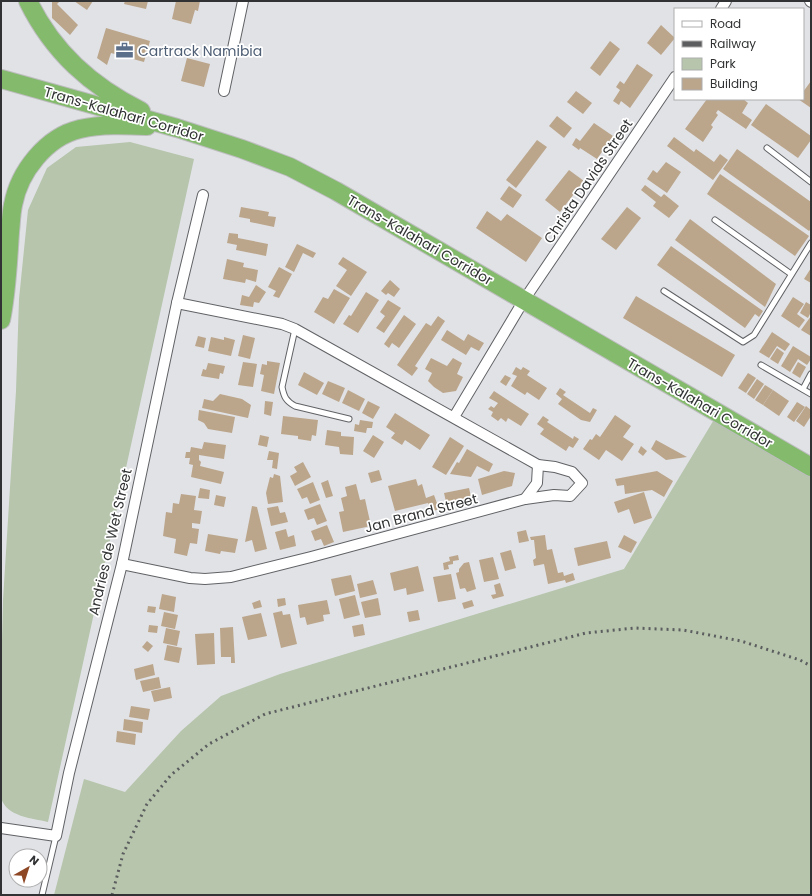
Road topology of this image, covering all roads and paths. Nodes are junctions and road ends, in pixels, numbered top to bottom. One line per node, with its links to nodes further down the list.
1 (28, 1): 6 (highway)
2 (243, 1): 5 (street)
3 (674, 78): 14 (street, Christa Davids Street)
4 (1, 79): 6 (highway, Trans-Kalahari Corridor)
5 (224, 91)
6 (177, 128): 14 (highway, Trans-Kalahari Corridor); 16 (highway)
7 (767, 148): 8 (lane)
8 (811, 182)
9 (203, 195): 15 (street, Andries de Wet Street)
10 (716, 220): 12 (lane)
11 (811, 242): 12 (lane)
12 (791, 274): 13 (lane)
13 (664, 291)
14 (524, 300): 23 (street); 25 (highway, Trans-Kalahari Corridor)
15 (176, 303): 17 (street, Jan Brand Street); 27 (street, Andries de Wet Street)
16 (1, 320)
17 (295, 329): 22 (lane); 23 (street, Jan Brand Street)
18 (761, 364): 20 (lane)
19 (811, 374): 20 (lane)
20 (803, 389): 21 (lane)
21 (811, 394)
22 (349, 418)
23 (454, 418): 24 (street, Jan Brand Street)
24 (538, 464): 26 (street); 26 (street, Jan Brand Street)
25 (811, 467)
26 (525, 499): 27 (street, Jan Brand Street)
27 (122, 564): 29 (street, Andries de Wet Street)
28 (1, 828): 29 (street)
29 (56, 836): 30 (lane, Andries de Wet Street)
30 (42, 895)

